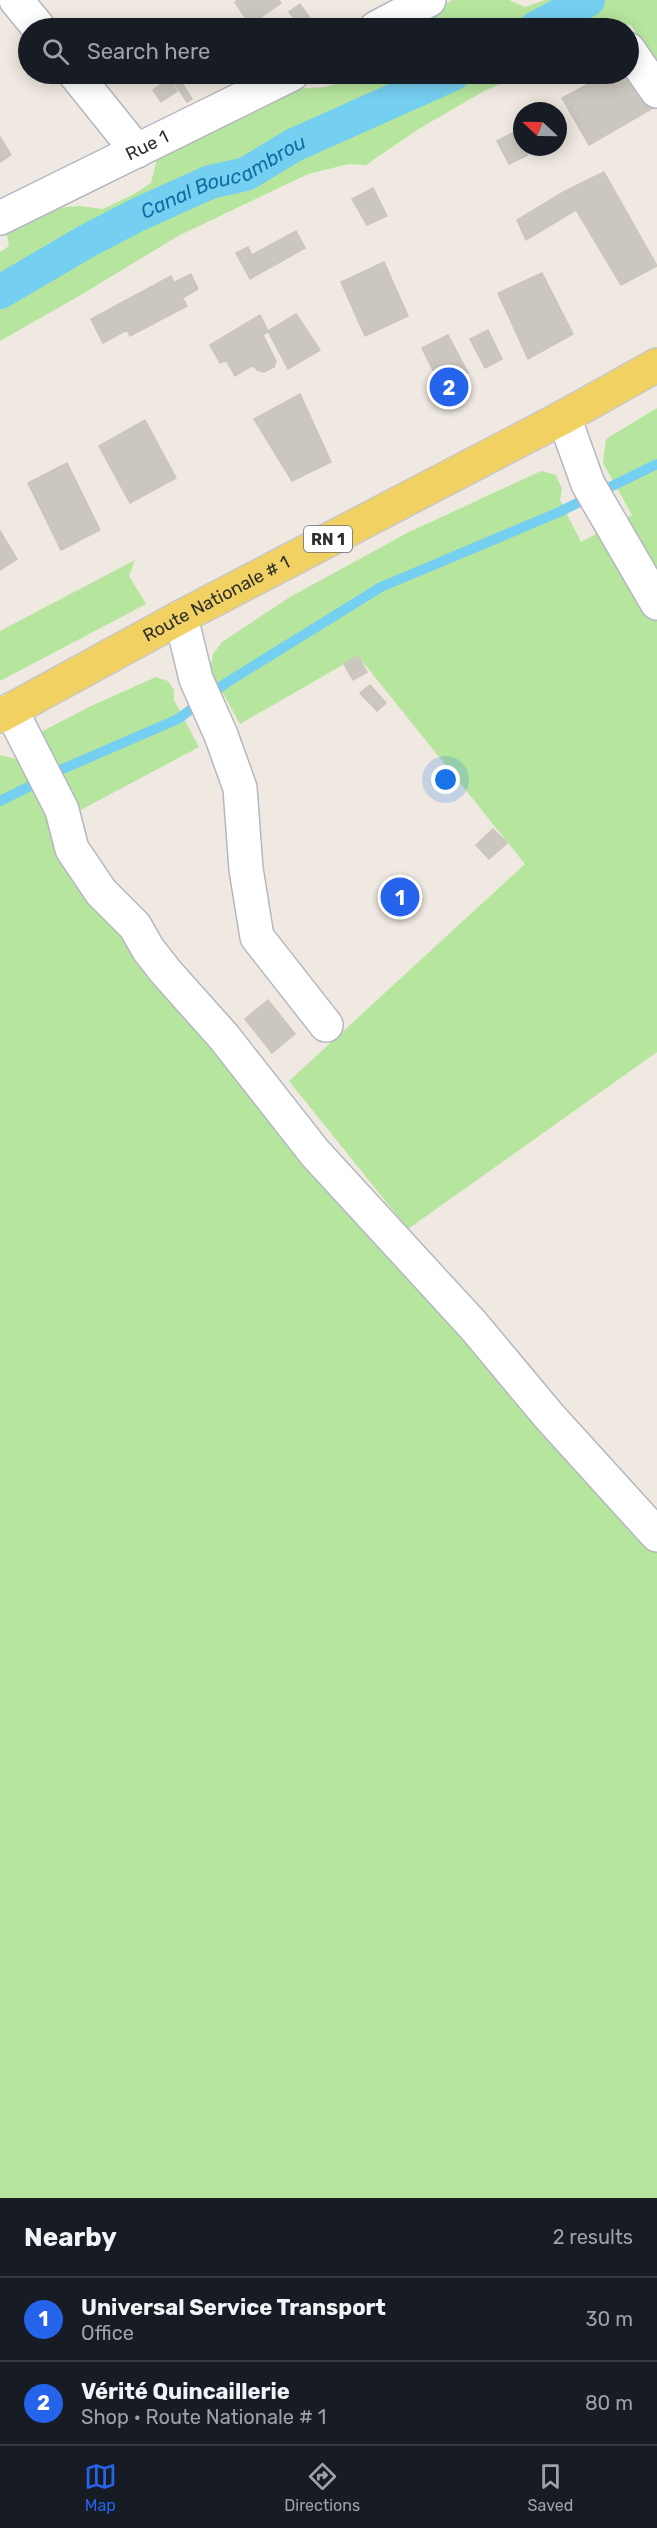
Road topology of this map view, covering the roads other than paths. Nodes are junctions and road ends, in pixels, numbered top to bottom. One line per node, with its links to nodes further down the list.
1 (16, 0): 3 (street)
2 (429, 0): 4 (street)
3 (31, 18)
4 (395, 18)
5 (639, 65): 8 (street)
6 (83, 84): 9 (street)
7 (272, 84): 9 (street, Rue 1)
8 (657, 92)
9 (137, 152): 10 (street, Rue 1)
10 (0, 218)
11 (657, 365): 12 (main road, Route Nationale # 1 / RN 1)
12 (564, 417): 13 (street); 14 (main road, Route Nationale # 1 / RN 1)
13 (657, 603)
14 (181, 617): 15 (main road, Route Nationale # 1 / RN 1); 16 (street)
15 (5, 713): 17 (street)
16 (326, 1025)
17 (657, 1535)

